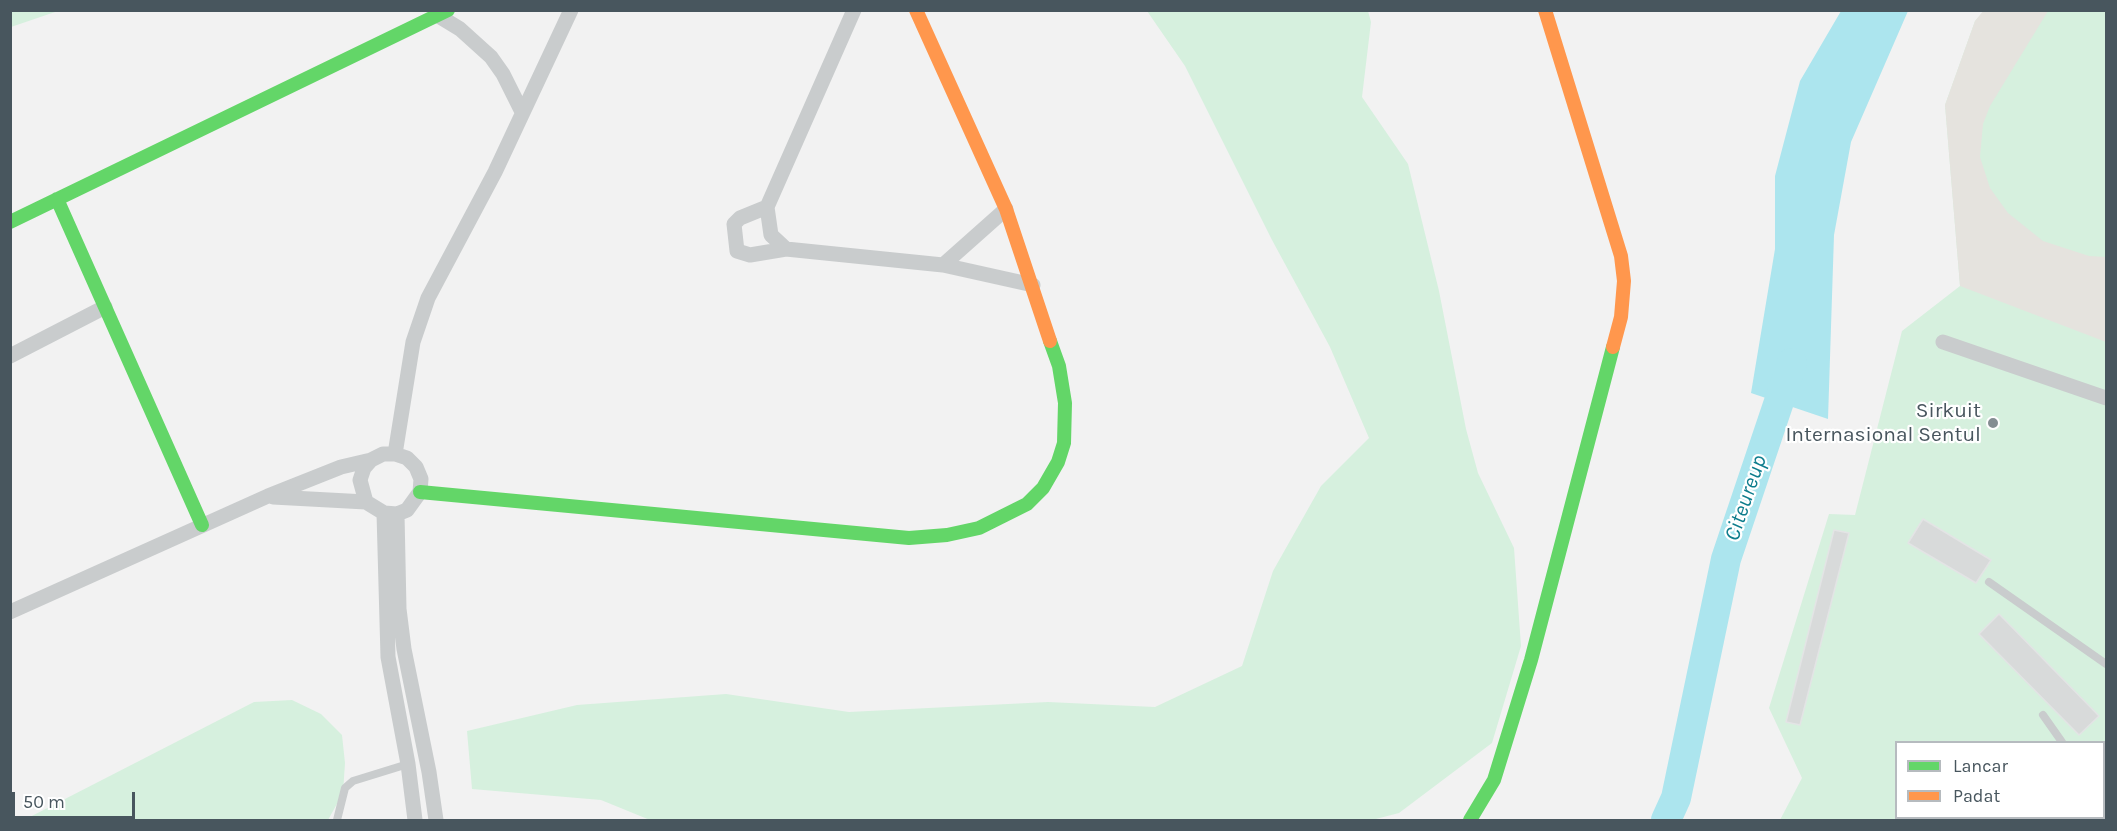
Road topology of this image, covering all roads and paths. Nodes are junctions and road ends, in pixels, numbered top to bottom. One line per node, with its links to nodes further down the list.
1 (571, 10): 6 (street)
2 (855, 10): 8 (street)
3 (916, 10): 9 (street)
4 (1545, 10): 34 (street)
5 (440, 12): 6 (street); 7 (street)
6 (522, 112): 18 (street)
7 (57, 199): 10 (street); 14 (street)
8 (767, 207): 11 (street); 11 (street)
9 (1006, 209): 12 (street); 13 (street)
10 (10, 222)
11 (786, 249): 12 (street)
12 (943, 266): 13 (street)
13 (1033, 285): 20 (street)
14 (105, 307): 16 (street); 24 (street)
15 (1944, 342): 17 (street)
16 (10, 356)
17 (2106, 398)
18 (396, 454): 19 (street); 20 (street)
19 (372, 460): 21 (street); 22 (street)
20 (420, 492): 23 (street)
21 (268, 496): 22 (street); 24 (street)
22 (366, 502): 23 (street)
23 (390, 514): 30 (street); 33 (street)
24 (202, 525): 26 (street)
25 (1989, 582): 27 (lane)
26 (10, 612)
27 (2106, 664)
28 (2043, 715): 29 (lane)
29 (2061, 741)
30 (408, 764): 31 (lane); 32 (street)
31 (337, 820)
32 (415, 820)
33 (436, 820)
34 (1470, 820)

